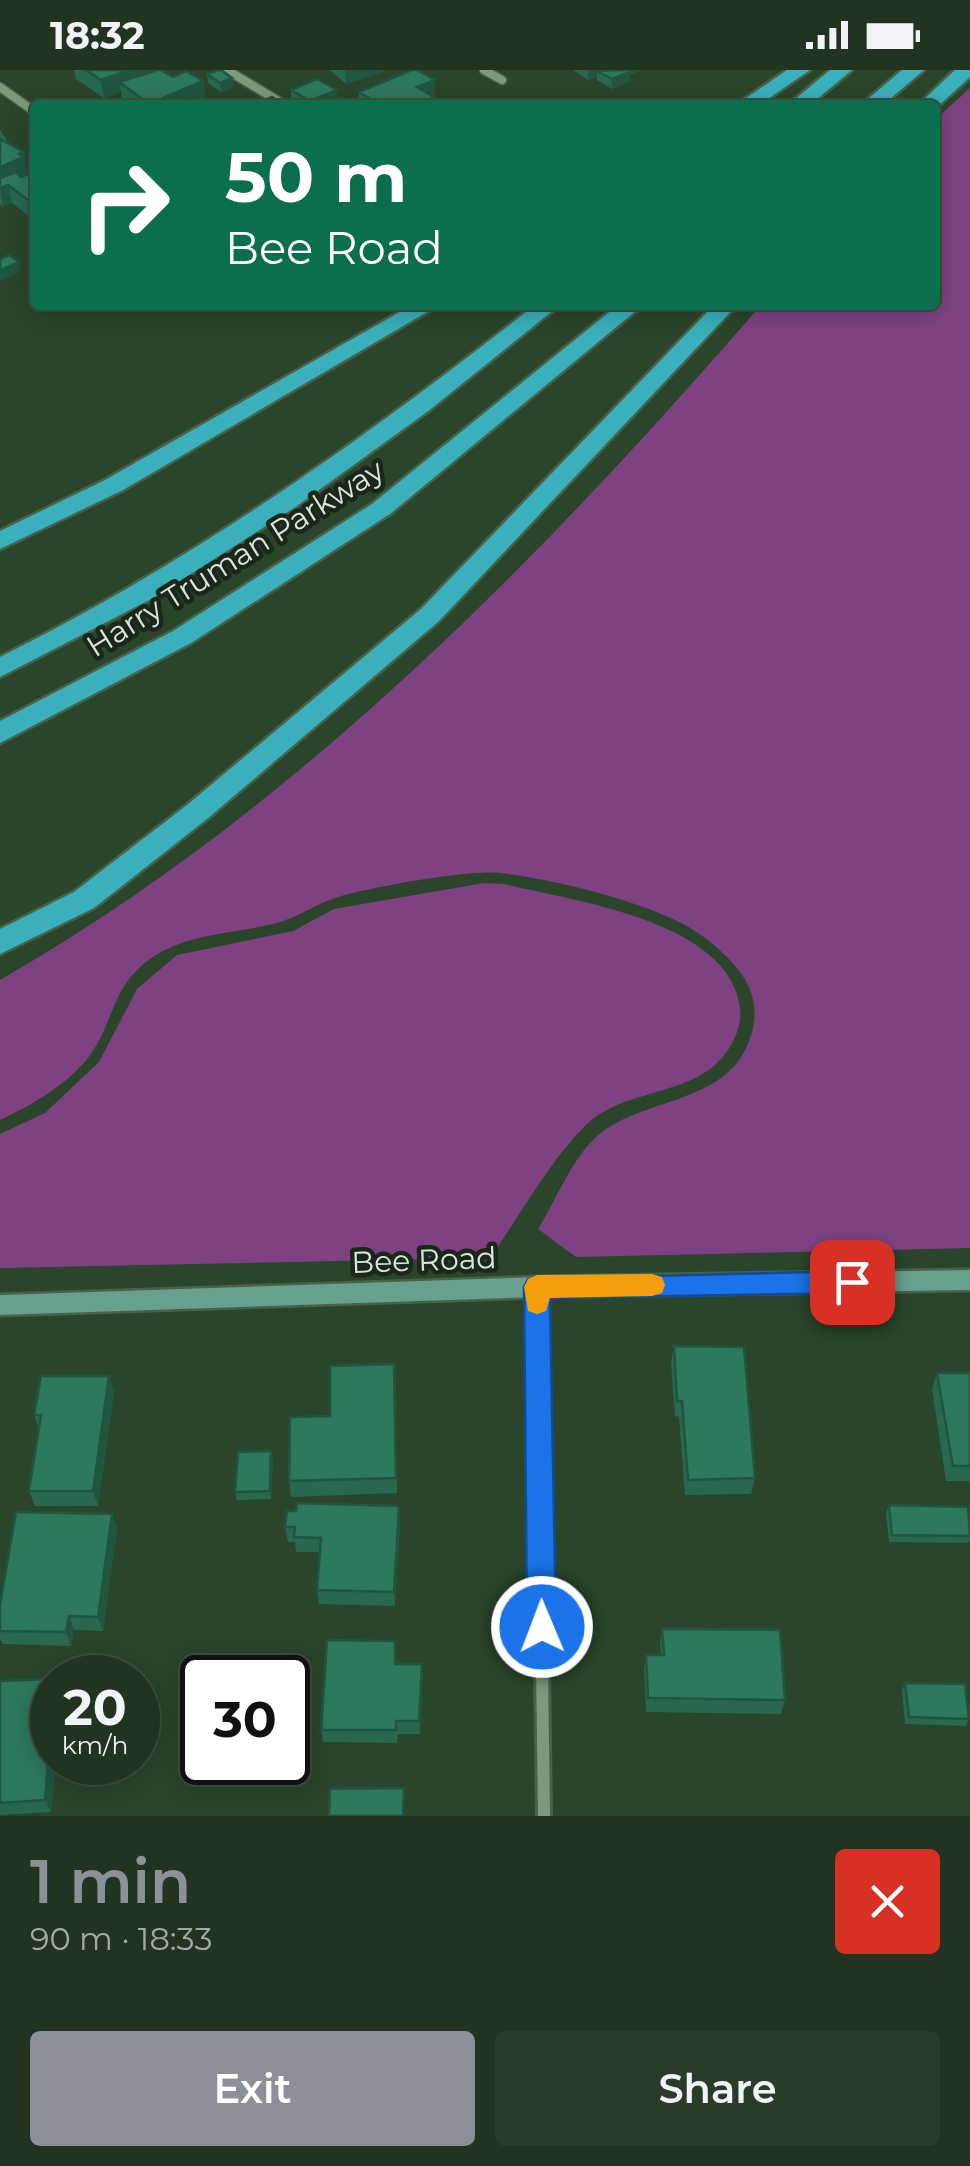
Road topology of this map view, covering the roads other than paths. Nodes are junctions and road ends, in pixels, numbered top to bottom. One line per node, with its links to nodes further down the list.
1 (227, 70): 9 (street)
2 (484, 70): 7 (street)
3 (800, 70): 10 (highway)
4 (842, 70): 11 (highway)
5 (914, 70): 12 (highway)
6 (966, 70): 13 (highway)
7 (502, 80)
8 (0, 87): 14 (street)
9 (277, 100)
10 (754, 100)
11 (804, 100)
12 (878, 100)
13 (933, 100)
14 (30, 108)
15 (419, 310): 19 (highway)
16 (544, 310): 20 (highway, Harry Truman Parkway)
17 (626, 310): 21 (highway, Harry Truman Parkway)
18 (721, 310): 22 (highway)
19 (0, 541)
20 (0, 668)
21 (0, 733)
22 (0, 943)
23 (970, 1280): 24 (main road, Bee Road)
24 (537, 1287): 25 (main road, Bee Road); 26 (street)
25 (0, 1304)
26 (544, 1816)

